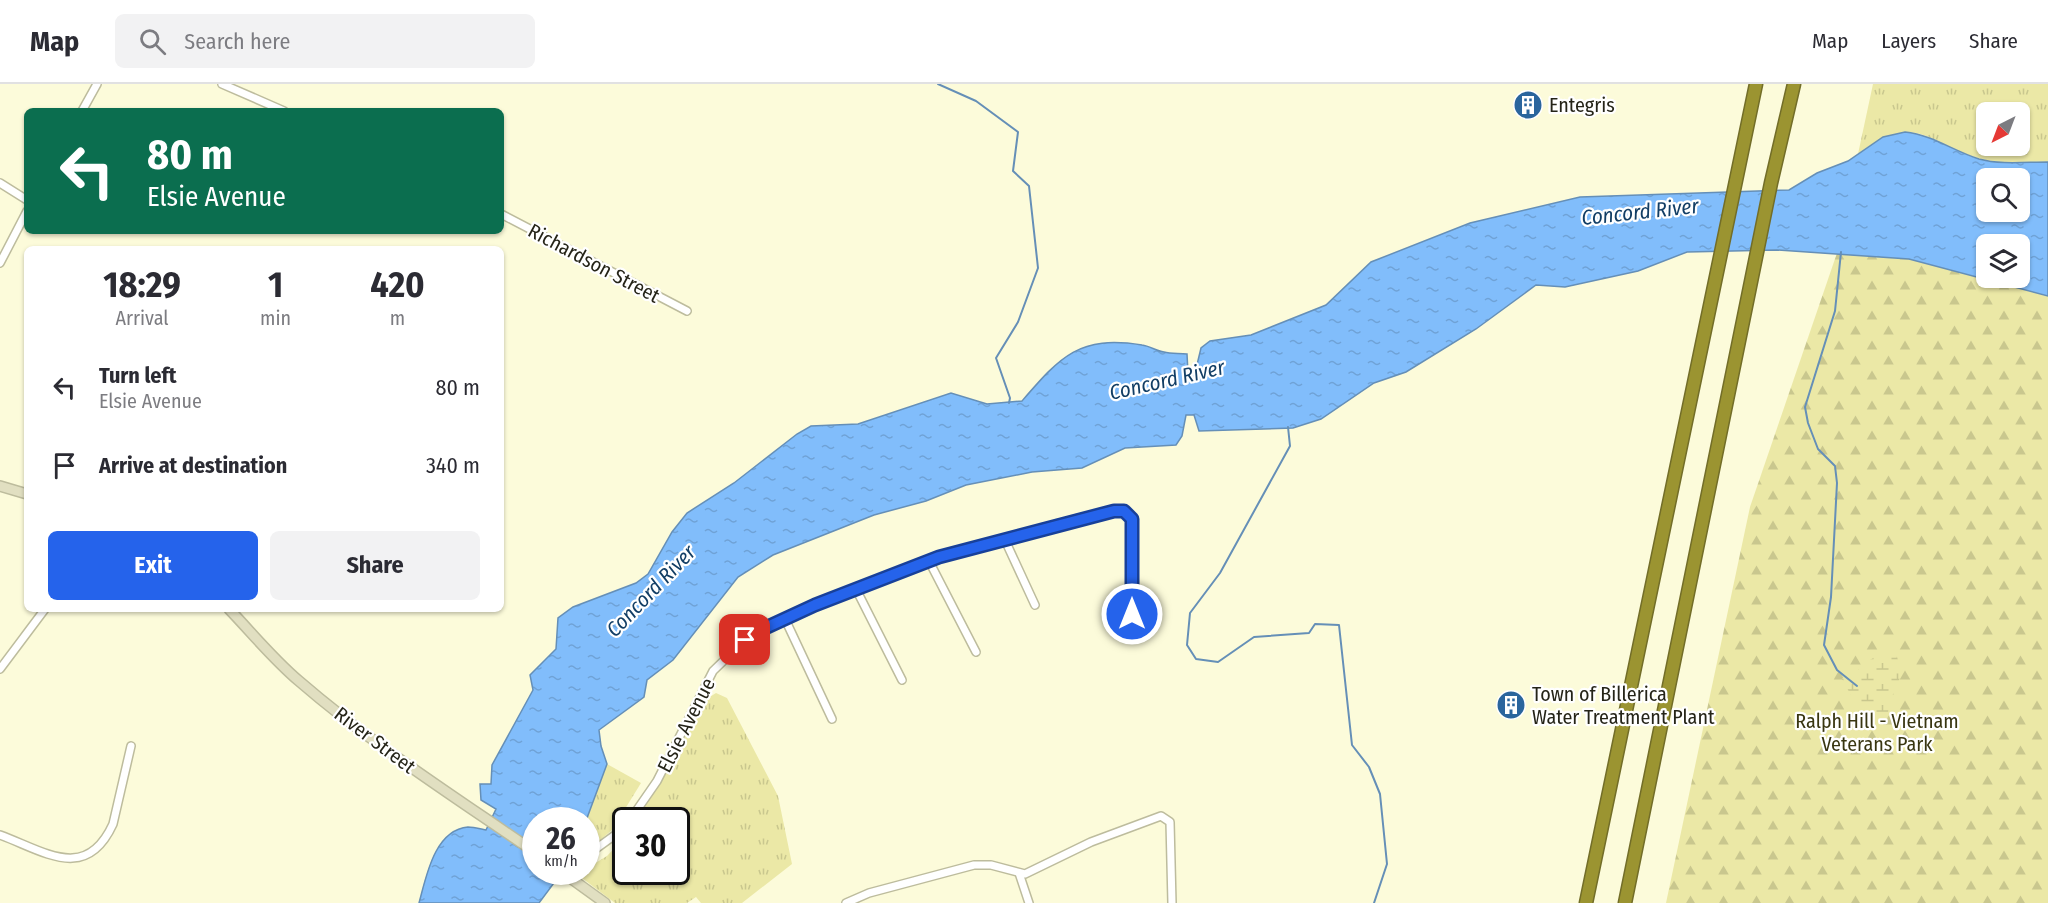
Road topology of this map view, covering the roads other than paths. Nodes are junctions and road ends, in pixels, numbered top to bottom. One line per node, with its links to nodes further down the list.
1 (97, 84): 5 (street)
2 (222, 84): 6 (street)
3 (1756, 84): 37 (highway)
4 (1794, 84): 38 (highway)
5 (84, 108)
6 (277, 108)
7 (0, 183): 8 (street)
8 (24, 198)
9 (504, 216): 12 (street, Richardson Street)
10 (24, 218): 11 (street)
11 (0, 263)
12 (687, 311)
13 (0, 486): 14 (main road)
14 (24, 493)
15 (1004, 538): 16 (street, Elsie Avenue); 18 (street); 21 (street, Elsie Avenue)
16 (929, 561): 17 (street, Elsie Avenue); 23 (street)
17 (856, 589): 22 (street, Elsie Avenue); 25 (street)
18 (1035, 605)
19 (43, 612): 24 (street)
20 (232, 612): 30 (main road, River Street)
21 (1132, 614)
22 (785, 619): 26 (street); 28 (street, Elsie Avenue)
23 (976, 652)
24 (0, 669)
25 (902, 680)
26 (832, 719)
27 (131, 746): 29 (street)
28 (639, 807)
29 (0, 835)
30 (522, 844)
31 (1018, 873): 34 (street); 35 (street); 36 (street)
32 (581, 885): 33 (main road)
33 (605, 903)
34 (846, 903)
35 (1029, 903)
36 (1172, 903)
37 (1586, 903)
38 (1624, 903)

